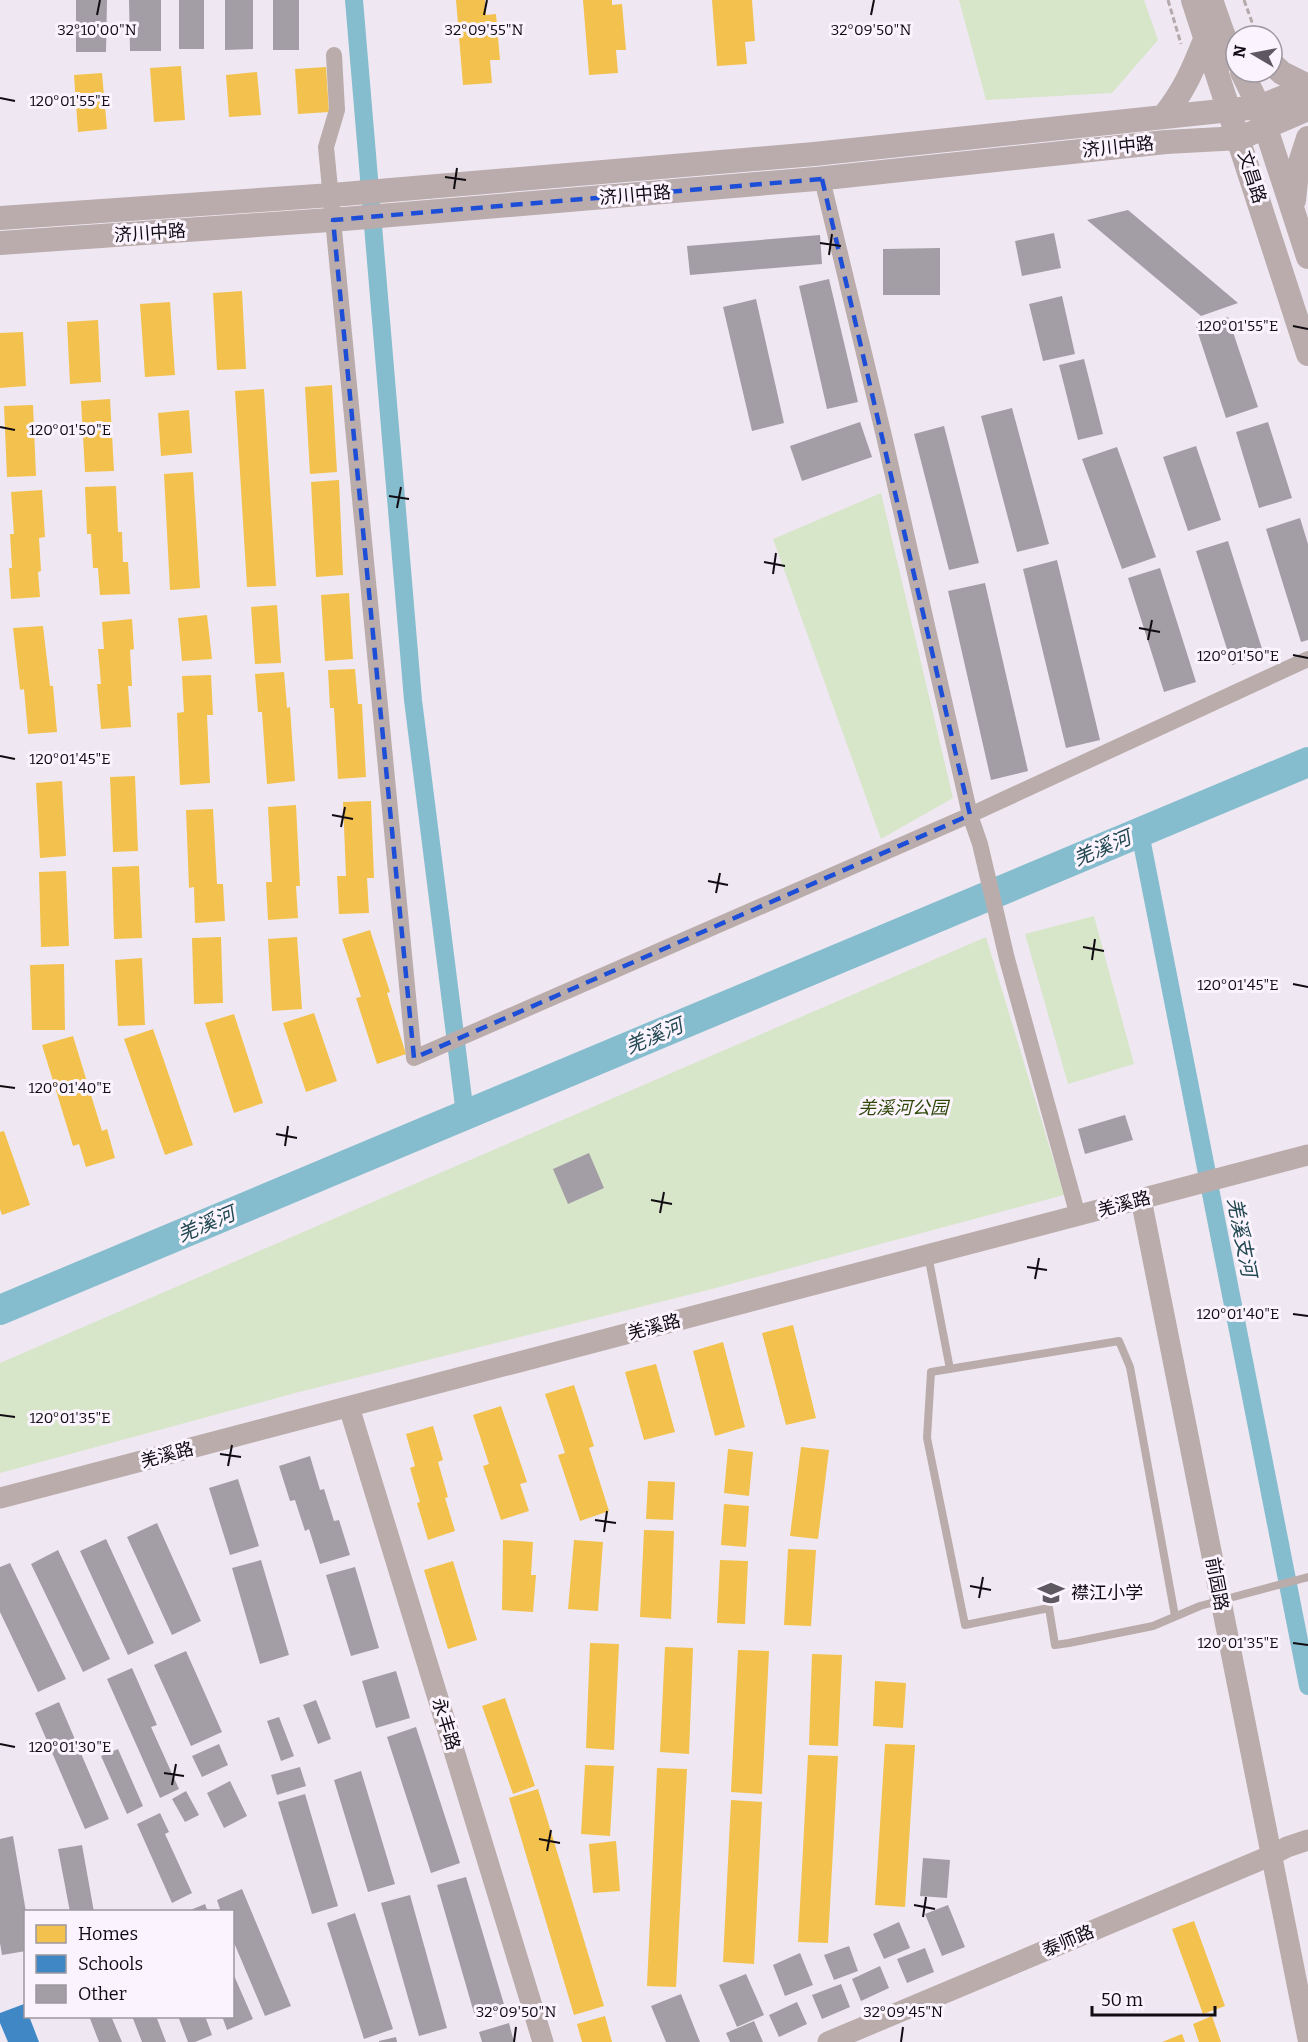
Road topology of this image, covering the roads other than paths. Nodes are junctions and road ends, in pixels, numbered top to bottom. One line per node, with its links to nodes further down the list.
1 (1193, 0): 3 (main road, 文昌路)
2 (1211, 0): 3 (main road, 文昌路)
3 (1221, 38): 9 (main road, 文昌路); 11 (main road)
4 (334, 55): 15 (street)
5 (1284, 74): 7 (main road)
6 (1248, 84): 10 (main road, 文昌路)
7 (1308, 87): 10 (main road)
8 (1308, 109): 10 (main road)
9 (1230, 110): 10 (main road, 济川中路); 11 (main road, 济川中路); 12 (main road, 文昌路)
10 (1263, 116): 12 (main road, 济川中路); 16 (main road, 文昌路)
11 (1163, 117): 15 (main road, 济川中路)
12 (1239, 138): 14 (main road, 济川中路); 21 (main road, 文昌路)
13 (1308, 138): 16 (main road)
14 (822, 179): 18 (main road, 济川中路); 23 (street)
15 (336, 194): 17 (main road, 济川中路); 18 (street)
16 (1293, 208): 20 (main road, 文昌路)
17 (0, 218)
18 (339, 219): 19 (main road, 济川中路); 23 (street)
19 (0, 243)
20 (1308, 257)
21 (1308, 354)
22 (1308, 659): 23 (street)
23 (970, 815): 26 (street)
24 (1308, 1155): 25 (street, 羌溪路)
25 (1148, 1197): 26 (street, 羌溪路); 34 (street, 前园路)
26 (1078, 1216): 27 (street, 羌溪路)
27 (928, 1255): 28 (lane); 29 (street, 羌溪路)
28 (950, 1369): 32 (lane); 32 (lane)
29 (349, 1407): 30 (street, 羌溪路); 36 (street, 永丰路)
30 (0, 1498)
31 (1308, 1577): 32 (lane)
32 (1175, 1616)
33 (1308, 1840): 34 (street, 泰师路)
34 (1279, 1851): 35 (street, 前园路); 37 (street, 泰师路)
35 (1308, 2039)
36 (543, 2042)
37 (828, 2042)

